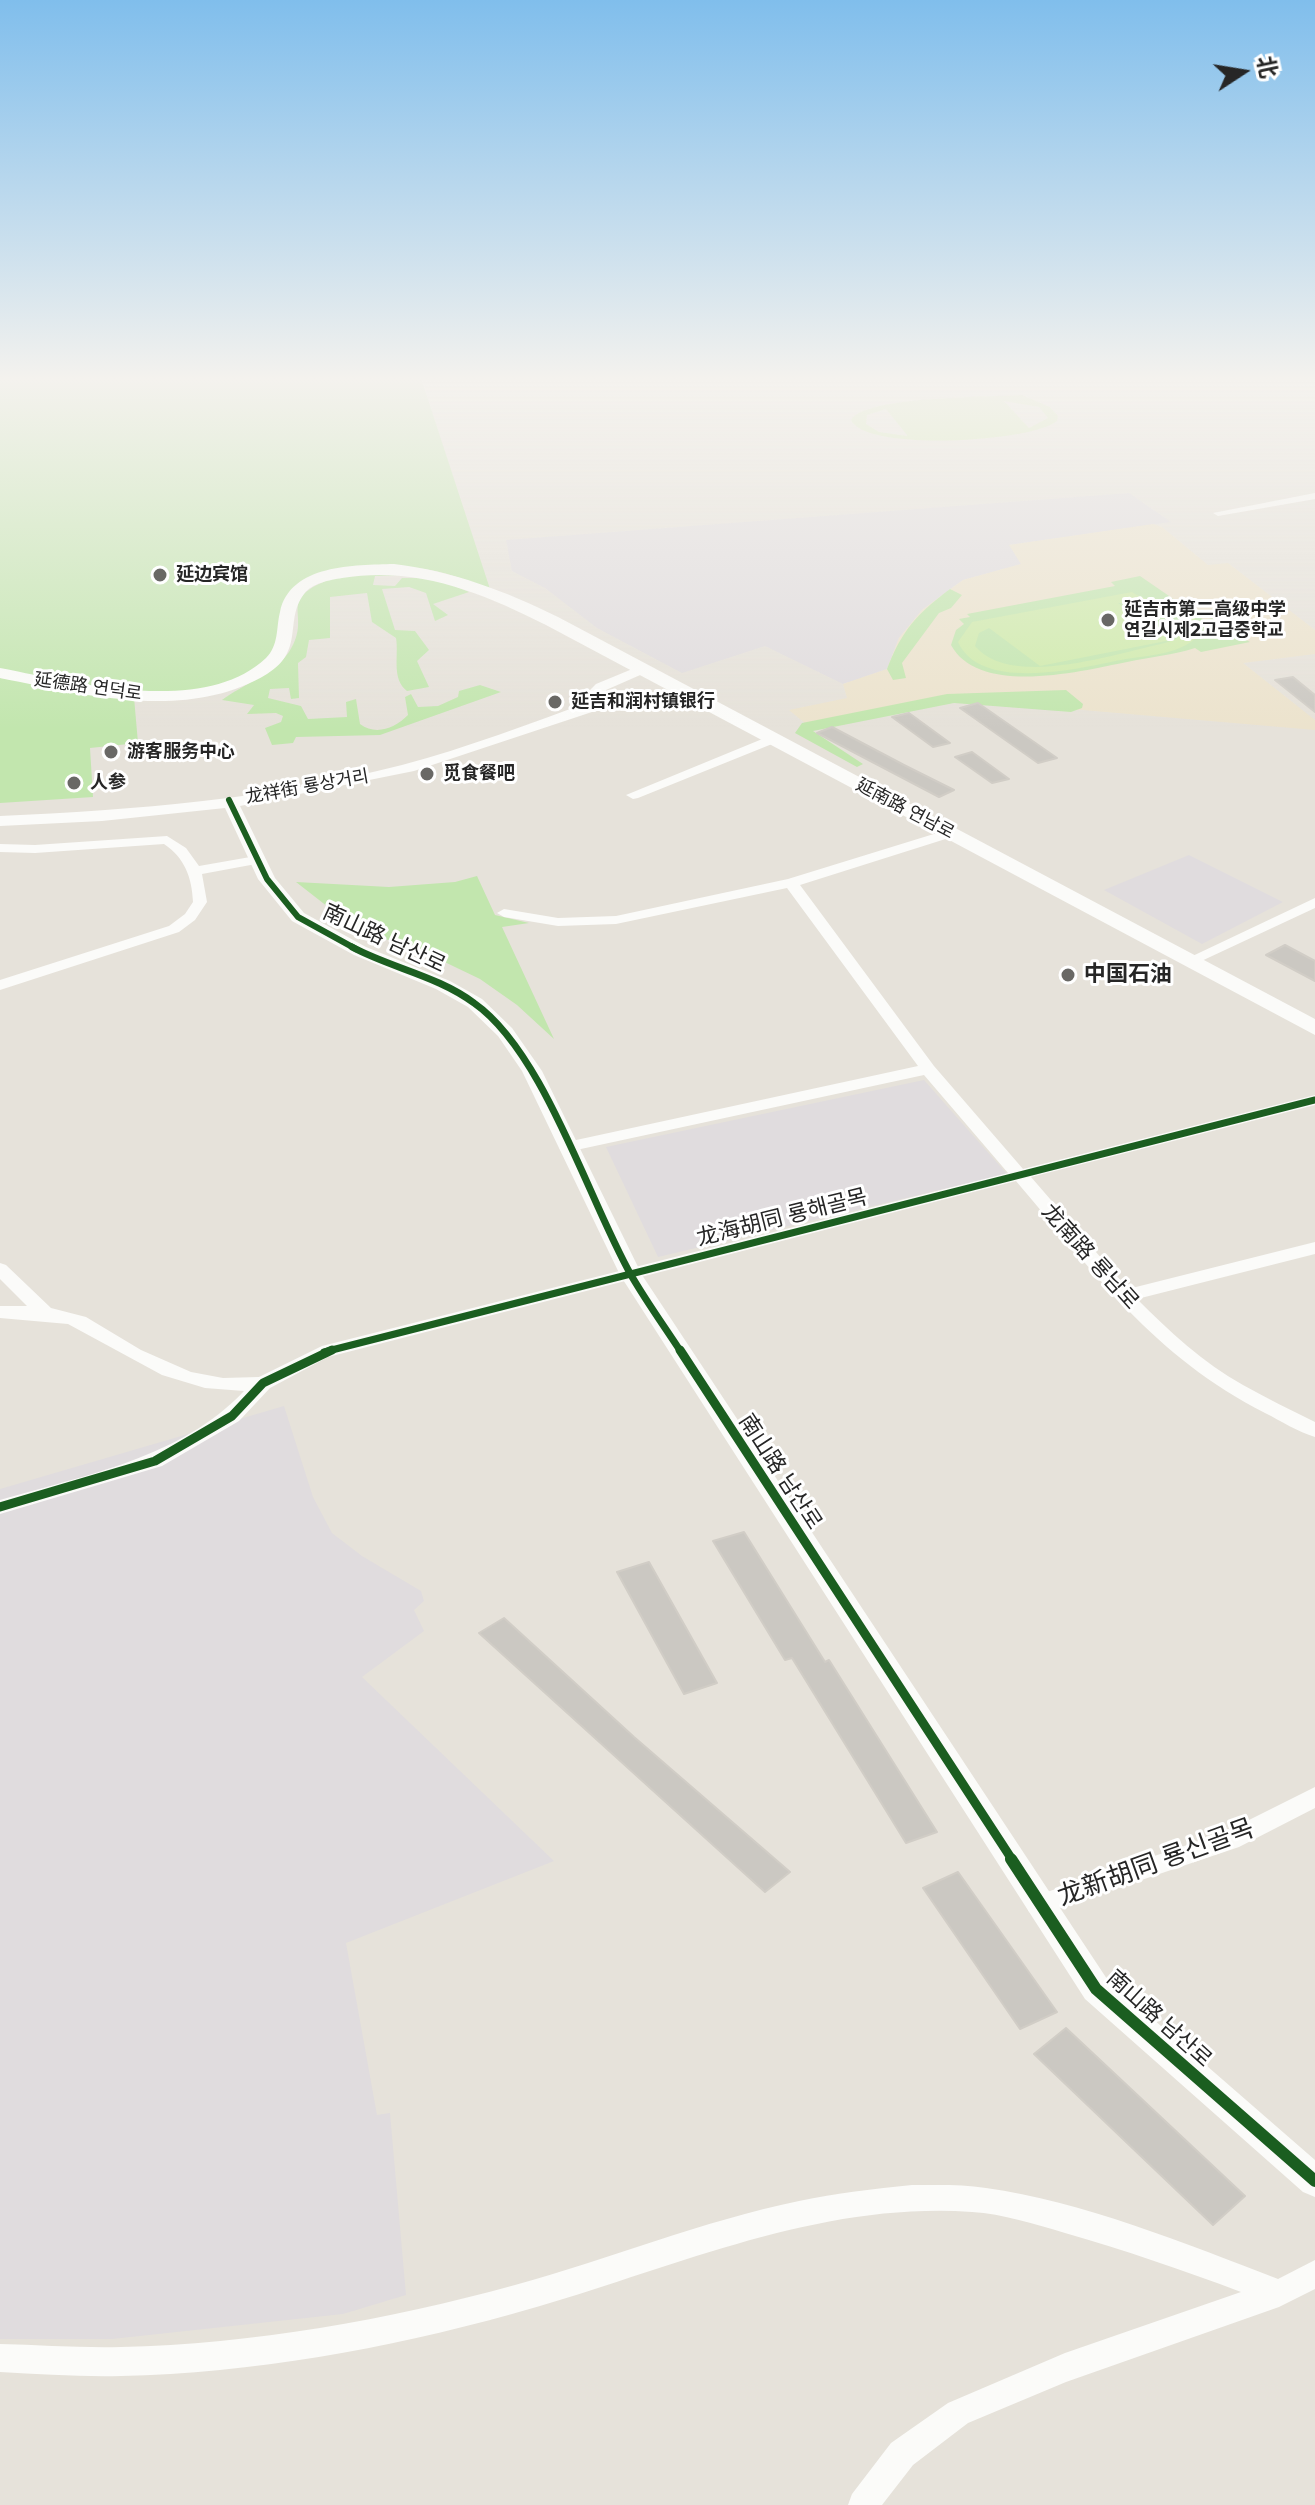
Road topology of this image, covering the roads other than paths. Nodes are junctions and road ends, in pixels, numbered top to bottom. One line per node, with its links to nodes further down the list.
1 (1315, 496): 2 (street)
2 (1218, 513)
3 (492, 594): 4 (main road, 延南路 연남로); 5 (main road, 延德路 연덕로)
4 (642, 669): 6 (main road, 延南路 연남로); 7 (street)
5 (0, 673)
6 (684, 691): 7 (street, 龙祥街 룡상거리); 8 (main road, 延南路 연남로)
7 (603, 703): 10 (street, 龙祥街 룡상거리)
8 (772, 739): 9 (street); 12 (main road, 延南路 연남로)
9 (633, 795)
10 (229, 800): 11 (street, 龙祥街 룡상거리); 14 (street, 南山路 남산로)
11 (0, 821)
12 (950, 833): 16 (street); 19 (main road, 延南路 연남로)
13 (0, 848): 15 (street)
14 (256, 860): 15 (street); 24 (street, 南山路 남산로)
15 (192, 871): 20 (street)
16 (791, 883): 18 (street); 22 (street, 龙南路 룡남로)
17 (1313, 904): 19 (street)
18 (504, 913)
19 (1190, 961): 21 (main road, 延南路 연남로)
20 (0, 985)
21 (1315, 1028)
22 (928, 1069): 24 (street); 25 (street, 龙南路 룡남로)
23 (1315, 1100): 25 (street, 龙海胡同 룡해골목)
24 (567, 1147): 28 (street, 南山路 남산로)
25 (1019, 1176): 28 (street, 龙海胡同 룡해골목); 29 (street, 龙南路 룡남로)
26 (1315, 1248): 29 (street)
27 (0, 1269): 31 (street)
28 (631, 1275): 33 (street, 龙海胡同 룡해골목); 38 (street, 南山路 남산로)
29 (1124, 1296): 35 (street, 龙南路 룡남로)
30 (0, 1312): 31 (street)
31 (44, 1312): 32 (street)
32 (199, 1381): 33 (street); 34 (street)
33 (263, 1383): 34 (street)
34 (232, 1416): 36 (street)
35 (1315, 1430)
36 (0, 1507)
37 (1315, 1797): 38 (street, 龙新胡同 룡신골목)
38 (1038, 1905): 39 (street, 南山路 남산로)
39 (1315, 2181)
40 (1315, 2274): 41 (street)
41 (1279, 2293): 42 (street); 43 (street)
42 (0, 2358)
43 (863, 2505)

